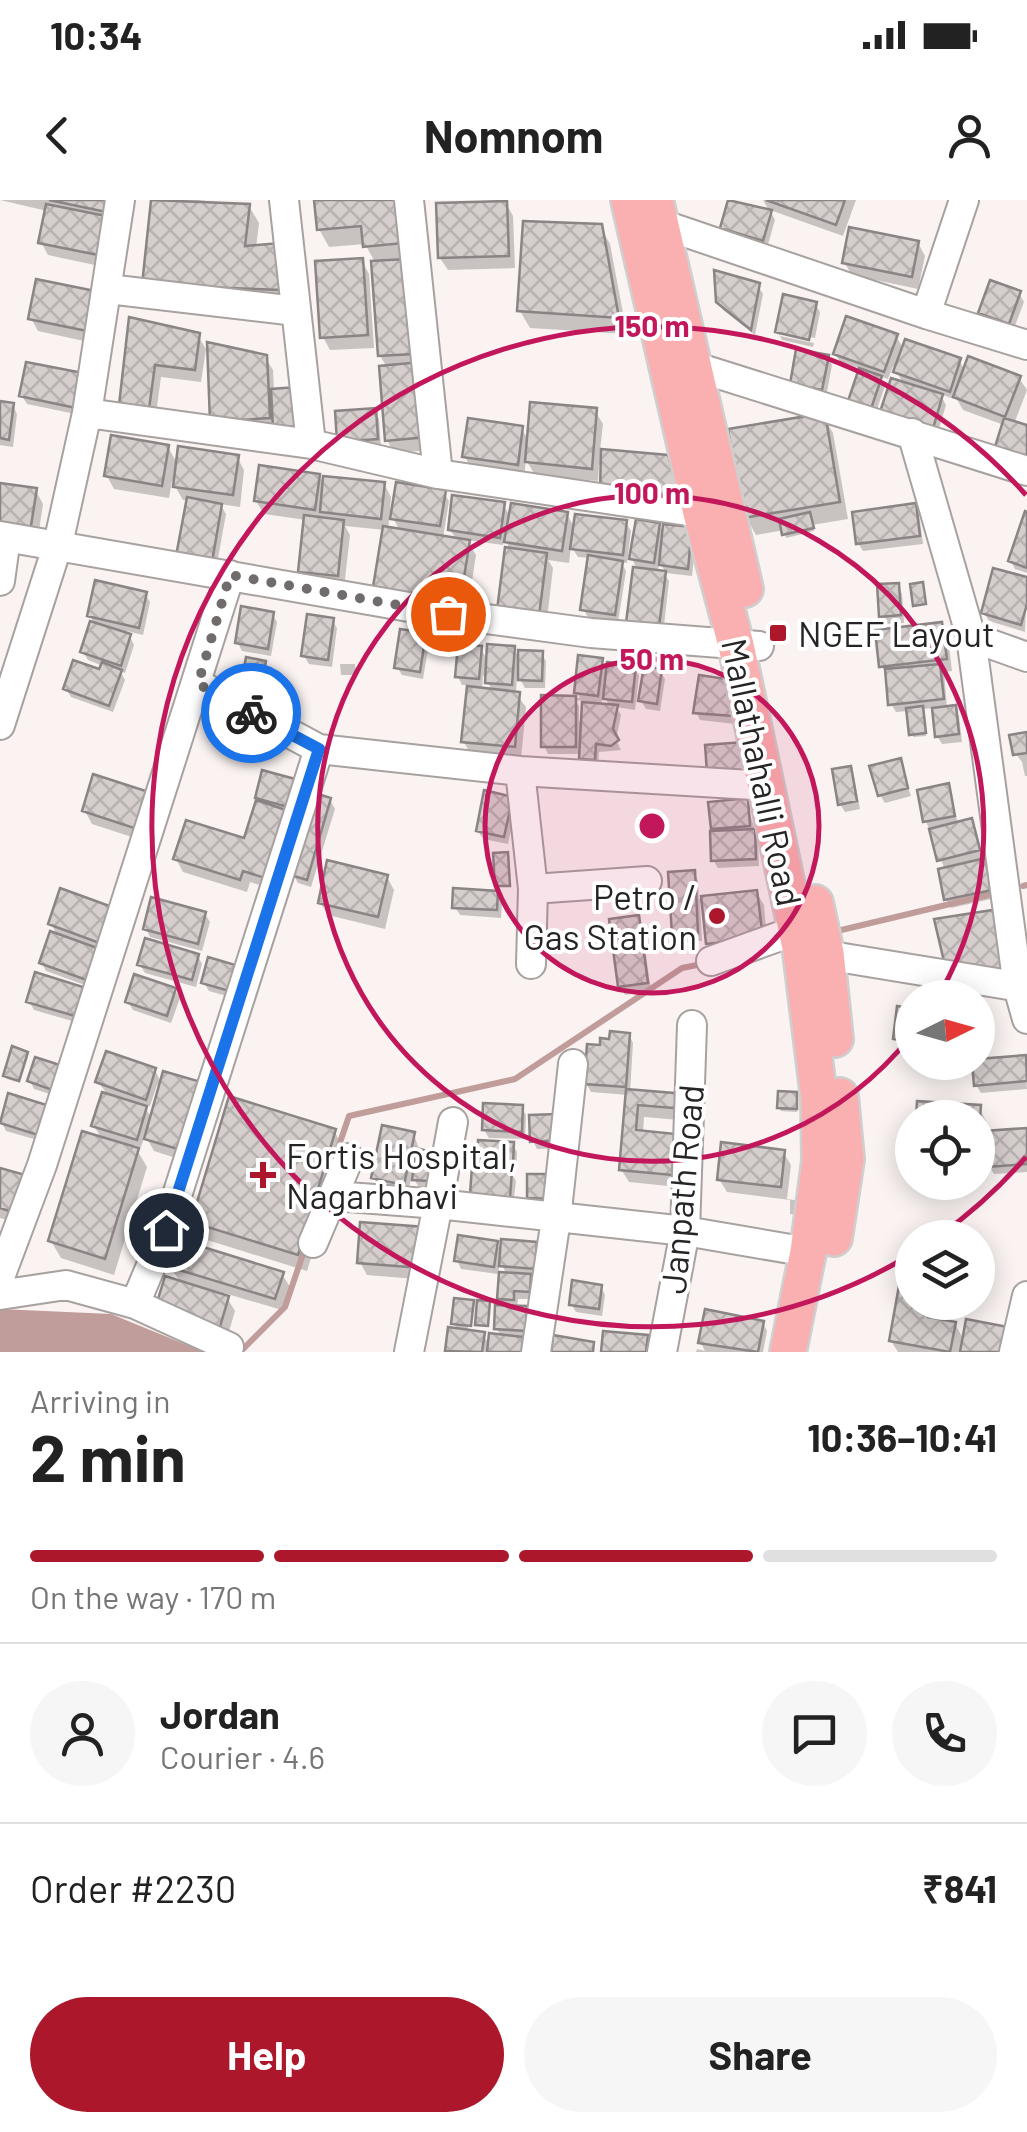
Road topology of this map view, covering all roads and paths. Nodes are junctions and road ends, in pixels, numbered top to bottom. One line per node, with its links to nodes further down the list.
1 (120, 200): 7 (street)
2 (284, 200): 8 (street)
3 (409, 200): 16 (street)
4 (629, 200): 17 (main road, Mallathahalli Road)
5 (964, 200): 9 (street)
6 (658, 212): 9 (street); 11 (main road, Mallathahalli Road)
7 (108, 289): 8 (street); 12 (street)
8 (296, 311): 14 (street)
9 (926, 314): 10 (street)
10 (1027, 345)
11 (693, 366): 13 (street); 23 (main road, Mallathahalli Road)
12 (86, 413): 14 (street); 19 (street)
13 (912, 433): 15 (street); 22 (street)
14 (311, 444): 16 (street)
15 (1027, 470)
16 (438, 474): 17 (street)
17 (701, 513): 23 (main road, Mallathahalli Road)
18 (3, 537): 19 (street); 21 (street)
19 (58, 544): 20 (street); 26 (street)
20 (230, 575): 23 (street); 25 (street)
21 (0, 581)
22 (971, 637): 24 (street); 35 (street)
23 (748, 645): 29 (main road, Mallathahalli Road); 32 (main road, Mallathahalli Road)
24 (1027, 657)
25 (198, 684): 27 (street); 47 (street)
26 (0, 725)
27 (319, 749): 28 (street); 50 (street)
28 (520, 771): 29 (street); 31 (street)
29 (768, 786): 32 (main road, Mallathahalli Road)
30 (647, 881): 31 (street)
31 (532, 889): 34 (street)
32 (808, 945): 33 (street); 35 (street); 46 (main road, Mallathahalli Road); 56 (main road, Mallathahalli Road)
33 (711, 961)
34 (531, 964)
35 (1023, 988): 36 (street)
36 (1027, 1018)
37 (692, 1026): 44 (street, Janpath Road)
38 (573, 1064): 43 (street)
39 (452, 1122): 42 (street)
40 (349, 1158): 41 (street)
41 (338, 1197): 42 (street); 45 (street)
42 (438, 1204): 43 (street); 52 (street)
43 (556, 1219): 44 (street); 53 (street)
44 (684, 1232): 46 (street); 54 (street, Janpath Road)
45 (313, 1242)
46 (808, 1252): 55 (main road, Mallathahalli Road)
47 (0, 1276)
48 (0, 1295): 50 (street)
49 (1027, 1296): 57 (street)
50 (135, 1304): 51 (street)
51 (228, 1347)
52 (409, 1352)
53 (536, 1352)
54 (662, 1352)
55 (788, 1352)
56 (814, 1352)
57 (1014, 1352)

